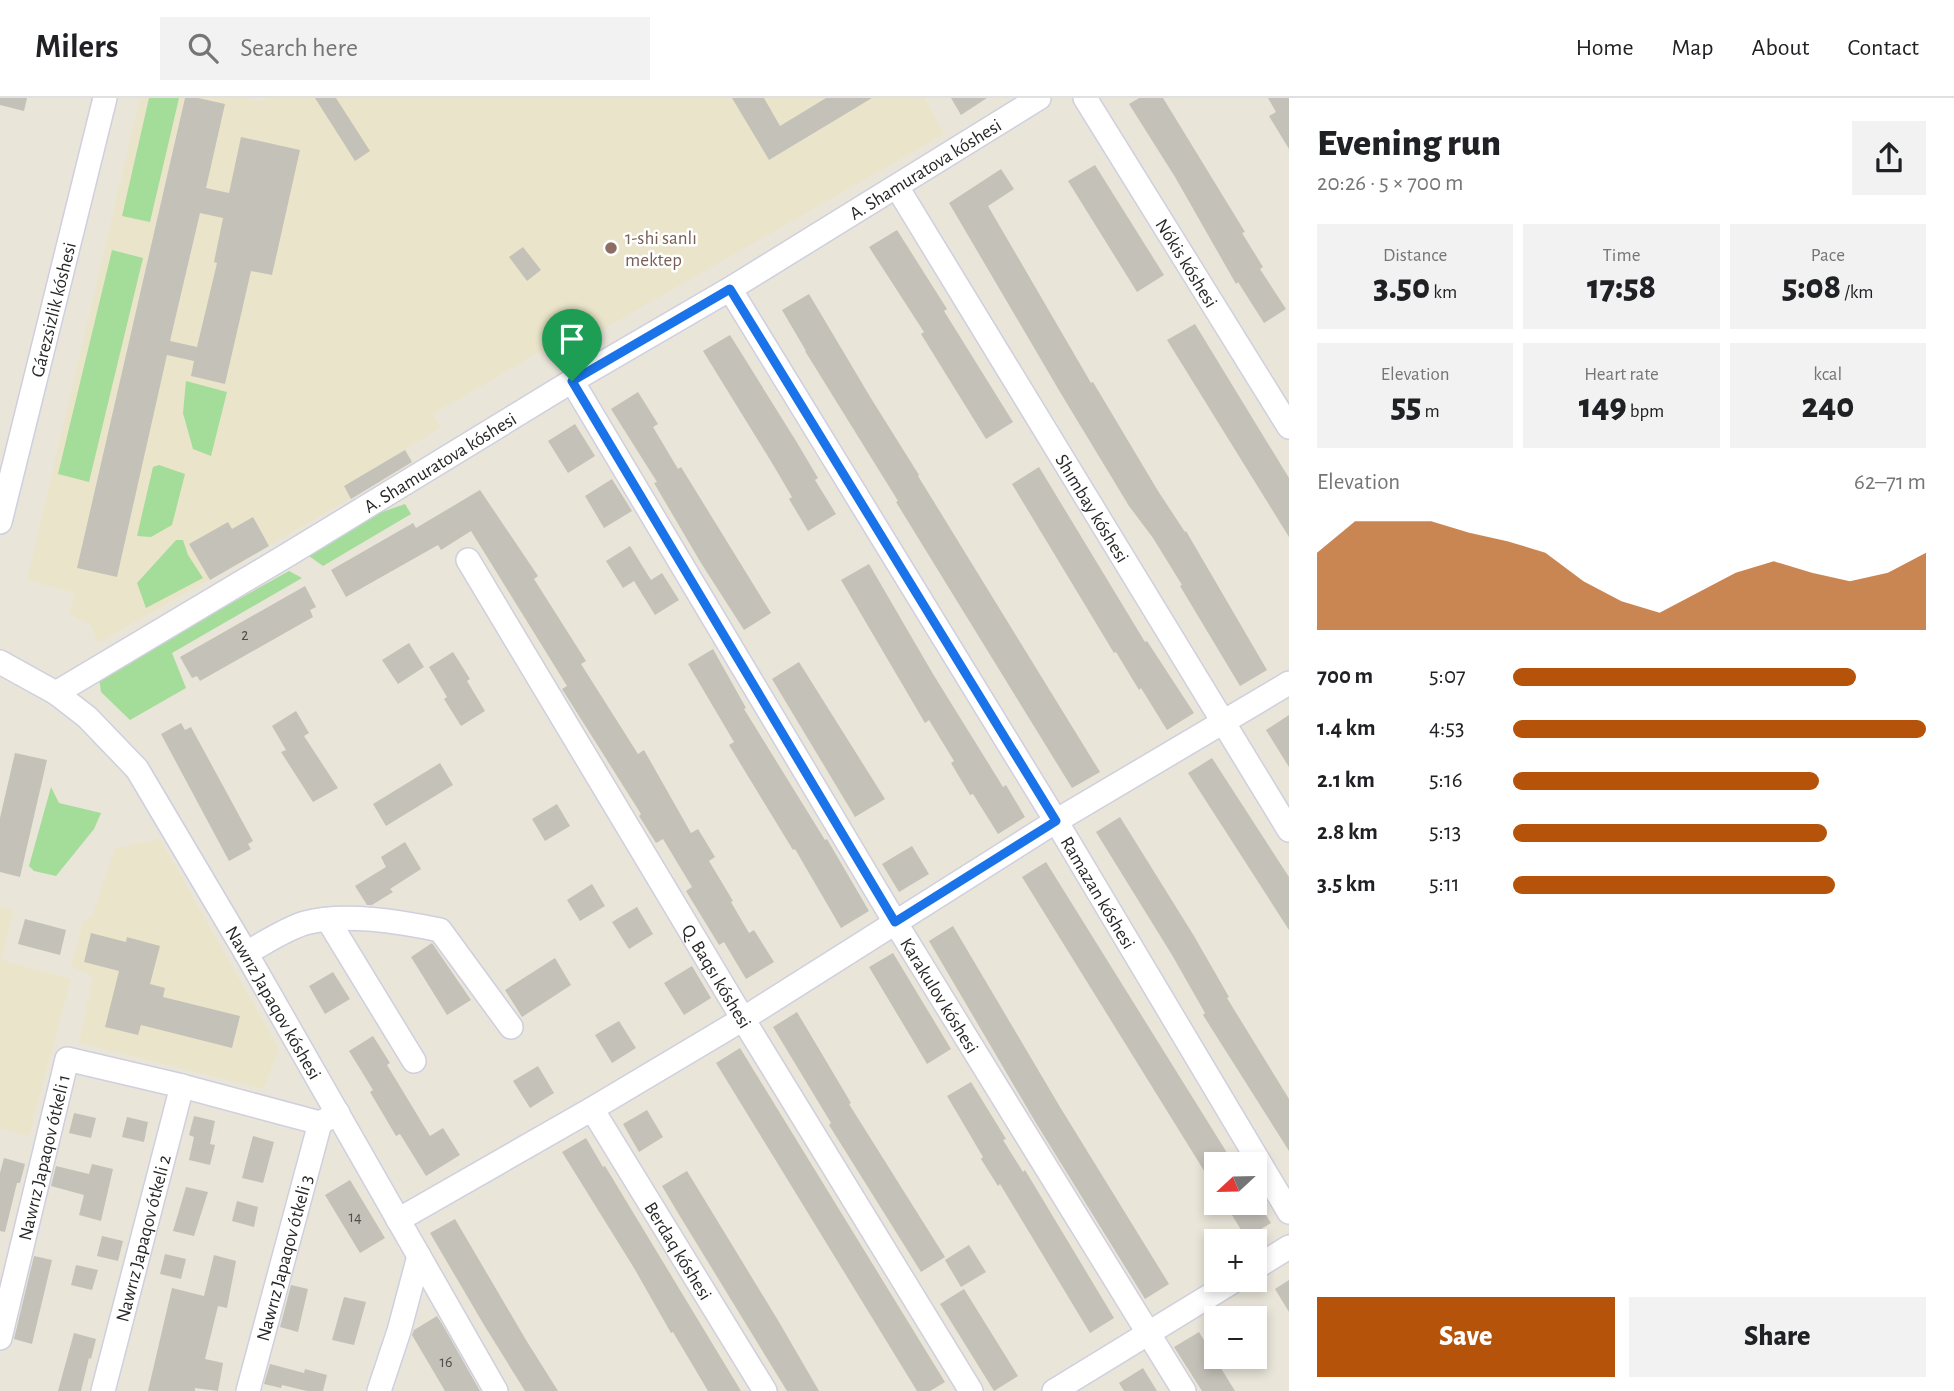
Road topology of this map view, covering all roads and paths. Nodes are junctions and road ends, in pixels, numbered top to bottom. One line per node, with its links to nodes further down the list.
1 (105, 98): 8 (street, Gárezsizlik kóshesi)
2 (1039, 98): 4 (street, A. Shamuratova kóshesi)
3 (1085, 98): 7 (street, Nókis kóshesi)
4 (897, 187): 5 (street, A. Shamuratova kóshesi); 13 (street, Shımbay kóshesi)
5 (730, 289): 6 (street, A. Shamuratova kóshesi); 14 (street, Ramazan kóshesi)
6 (572, 381): 12 (street, A. Shamuratova kóshesi); 17 (street, Karakulov kóshesi)
7 (1289, 427)
8 (0, 522)
9 (468, 560): 19 (street, Q. Baqsı kóshesi)
10 (0, 662): 12 (street, Nawrız Japaqov kóshesi)
11 (1289, 683): 13 (street)
12 (56, 692): 18 (street, Nawrız Japaqov kóshesi)
13 (1223, 723): 14 (street); 15 (street, Shımbay kóshesi)
14 (1056, 821): 17 (street); 25 (street, Ramazan kóshesi)
15 (1289, 830)
16 (328, 920): 18 (street); 20 (street); 21 (street)
17 (895, 922): 19 (street); 31 (street, Karakulov kóshesi)
18 (246, 953): 24 (street, Nawrız Japaqov kóshesi)
19 (743, 1019): 23 (street); 38 (street, Q. Baqsı kóshesi)
20 (511, 1027)
21 (414, 1061)
22 (182, 1086): 24 (street); 32 (street, Nawrız Japaqov ótkeli 1); 33 (street, Nawrız Japaqov ótkeli 2)
23 (592, 1109): 26 (street); 37 (street, Berdaq kóshesi)
24 (329, 1118): 26 (street, Nawrız Japaqov kóshesi); 34 (street, Nawrız Japaqov ótkeli 3)
25 (1289, 1212)
26 (398, 1220): 28 (street, Nawrız Japaqov kóshesi)
27 (1289, 1247): 29 (street)
28 (419, 1256): 35 (street); 36 (street, Nawrız Japaqov kóshesi)
29 (1267, 1261)
30 (1216, 1292): 31 (street)
31 (1149, 1333): 39 (street); 40 (street, Karakulov kóshesi)
32 (0, 1338)
33 (103, 1391)
34 (248, 1391)
35 (379, 1391)
36 (496, 1391)
37 (765, 1391)
38 (971, 1391)
39 (1054, 1391)
40 (1184, 1391)

